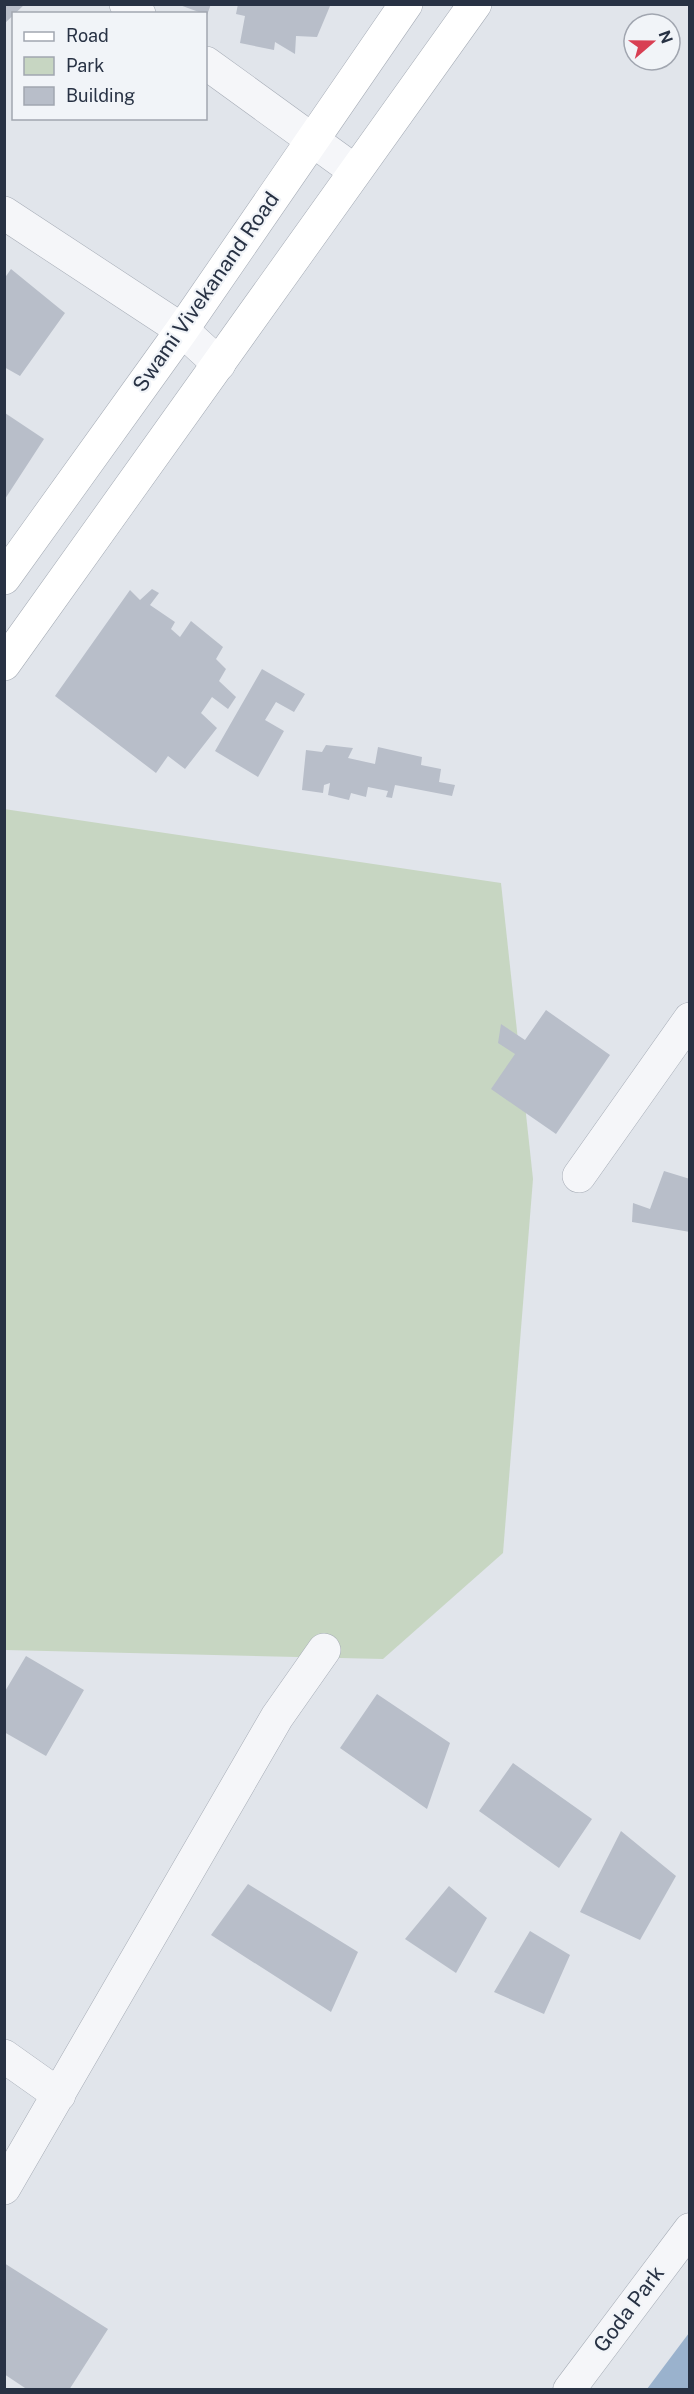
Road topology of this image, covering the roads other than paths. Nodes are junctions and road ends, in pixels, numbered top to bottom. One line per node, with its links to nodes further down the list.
1 (406, 4): 4 (main road, Swami Vivekanand Road)
2 (475, 4): 5 (main road)
3 (207, 64): 4 (street)
4 (311, 140): 5 (street); 7 (main road, Swami Vivekanand Road)
5 (355, 171): 8 (main road)
6 (4, 213): 7 (street)
7 (182, 330): 8 (street); 9 (main road, Swami Vivekanand Road)
8 (219, 363): 10 (main road)
9 (4, 579)
10 (4, 664)
11 (690, 1019): 12 (street)
12 (579, 1176)
13 (324, 1650): 15 (street)
14 (4, 2056): 15 (street)
15 (59, 2095): 16 (street)
16 (4, 2188)
17 (690, 2229): 18 (street, Goda Park)
18 (569, 2390)

